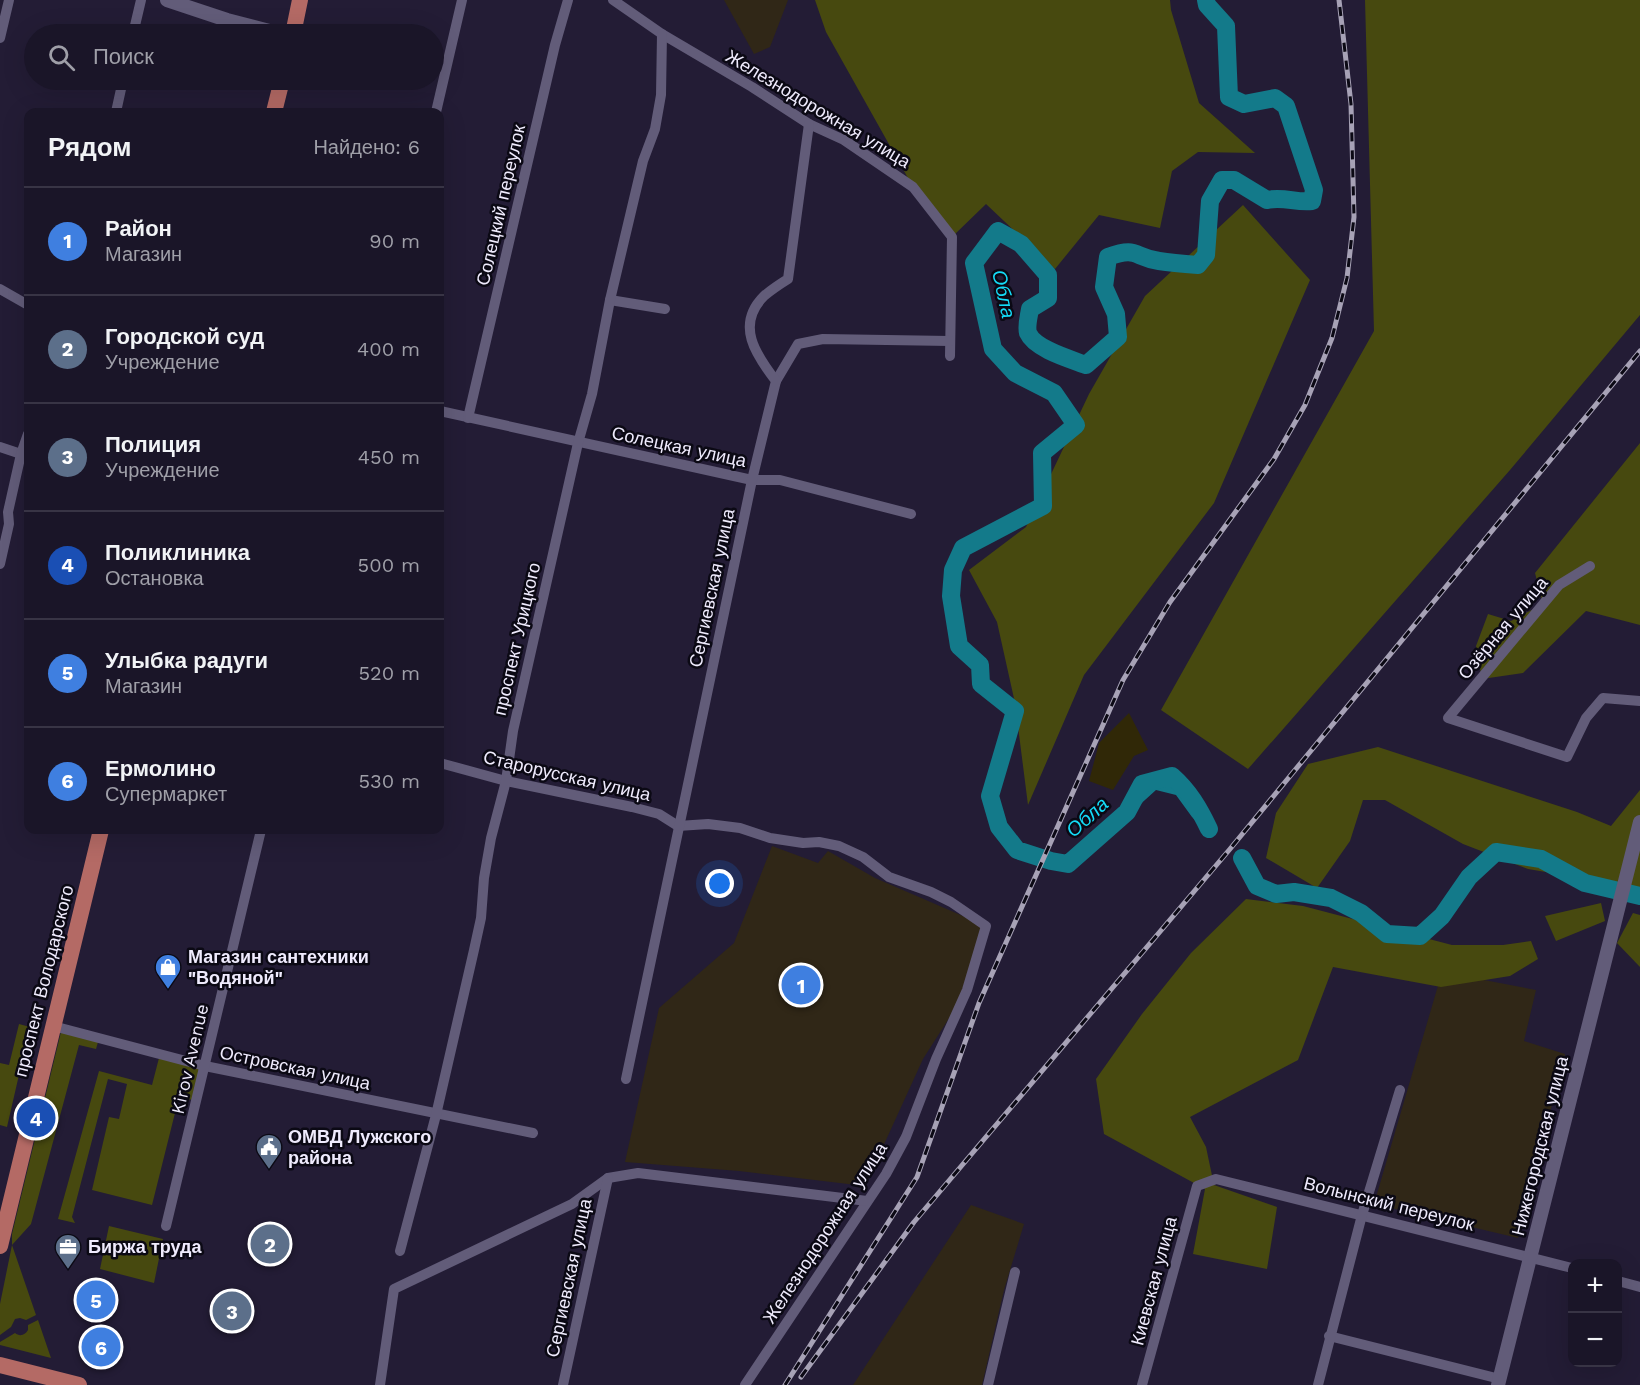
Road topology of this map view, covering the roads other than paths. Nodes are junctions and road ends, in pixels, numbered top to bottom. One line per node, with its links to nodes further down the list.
1 (9, 0): 12 (street)
2 (141, 0): 8 (street)
3 (167, 0): 9 (street)
4 (300, 0): 10 (main road)
5 (462, 0): 13 (street)
6 (568, 0): 29 (street, Солецкий переулок)
7 (613, 0): 11 (street, Железнодорожная улица)
8 (136, 24)
9 (242, 24)
10 (295, 24)
11 (662, 34): 20 (street, Железнодорожная улица); 22 (street, проспект Урицкого)
12 (0, 38)
13 (444, 78)
14 (121, 90): 17 (street)
15 (280, 90): 18 (main road)
16 (441, 90): 19 (street)
17 (117, 108)
18 (275, 108)
19 (437, 108)
20 (808, 124): 25 (street, Железнодорожная улица); 27 (street)
21 (0, 289): 23 (street)
22 (610, 300): 24 (street); 30 (street, проспект Урицкого)
23 (24, 303)
24 (665, 309)
25 (950, 341): 26 (street, Железнодорожная улица); 27 (street, Сергиевская улица)
26 (950, 356)
27 (776, 381): 34 (street, Сергиевская улица)
28 (444, 412): 29 (street, Солецкая улица)
29 (468, 418): 30 (street, Солецкая улица)
30 (578, 443): 34 (street, Солецкая улица); 40 (street, проспект Урицкого)
31 (24, 445): 33 (street)
32 (0, 447): 33 (street)
33 (21, 454): 36 (street)
34 (752, 480): 35 (street, Солецкая улица); 42 (street, Сергиевская улица)
35 (911, 514)
36 (0, 564)
37 (1590, 566): 38 (street, Озёрная улица)
38 (1640, 701)
39 (444, 765): 40 (street, Старорусская улица)
40 (506, 781): 42 (street, Старорусская улица); 49 (street, проспект Урицкого)
41 (1640, 822): 58 (street, Нижегородская улица)
42 (678, 826): 47 (street, Сергиевская улица); 53 (street, Железнодорожная улица)
43 (100, 834): 45 (main road, проспект Володарского)
44 (260, 834): 46 (street, Kirov Avenue)
45 (53, 1026): 46 (street, Островская улица); 56 (main road, проспект Володарского)
46 (205, 1066): 49 (street, Островская улица); 55 (street, Kirov Avenue)
47 (626, 1078)
48 (1400, 1090): 54 (street)
49 (436, 1114): 50 (street, Островская улица); 57 (street, проспект Урицкого)
50 (533, 1133)
51 (608, 1178): 53 (street); 68 (street); 69 (street, Сергиевская улица)
52 (1197, 1186): 54 (street, Волынский переулок); 71 (street, Киевская улица)
53 (867, 1201): 70 (street, Железнодорожная улица)
54 (1362, 1215): 58 (street, Волынский переулок); 63 (street)
55 (166, 1226)
56 (0, 1246)
57 (400, 1251)
58 (1532, 1257): 59 (street, Волынский переулок); 65 (street, Нижегородская улица)
59 (1568, 1267)
60 (1015, 1272): 66 (street)
61 (1622, 1282): 62 (street)
62 (1640, 1287)
63 (1329, 1336): 65 (street); 72 (street)
64 (0, 1365): 67 (main road)
65 (1499, 1382)
66 (991, 1384)
67 (79, 1385)
68 (380, 1385)
69 (563, 1385)
70 (745, 1385)
71 (1142, 1385)
72 (1318, 1385)

